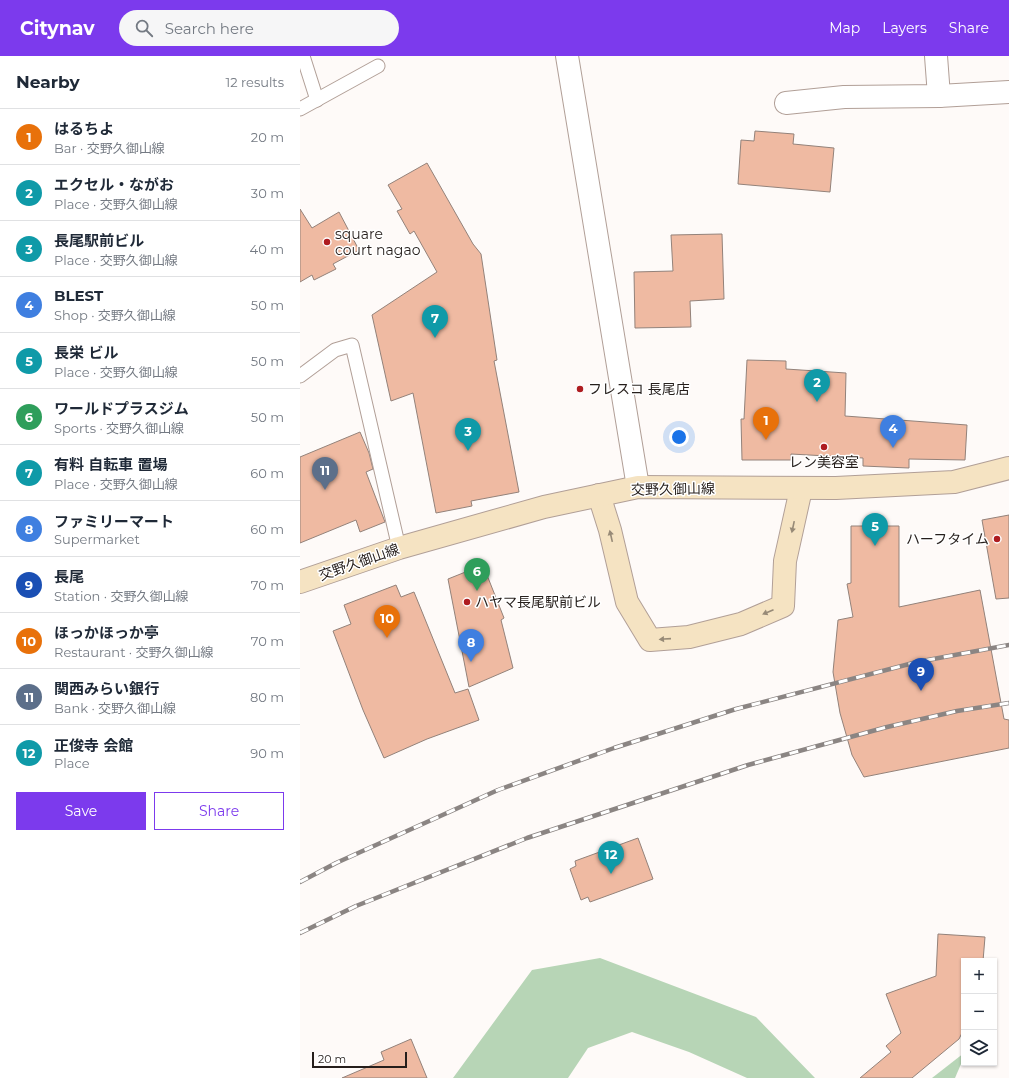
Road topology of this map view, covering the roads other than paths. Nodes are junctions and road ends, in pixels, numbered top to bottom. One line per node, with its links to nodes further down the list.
1 (303, 56): 7 (lane)
2 (567, 56): 12 (street)
3 (936, 56): 6 (street)
4 (378, 66): 7 (lane)
5 (1009, 92): 6 (street)
6 (939, 96): 8 (street)
7 (317, 100): 9 (lane)
8 (786, 103)
9 (300, 109)
10 (300, 376): 15 (lane)
11 (1009, 468): 13 (main road, 交野久御山線)
12 (638, 487): 13 (main road, 交野久御山線); 14 (main road, 交野久御山線)
13 (800, 489): 14 (main road, one-way to 14)
14 (599, 495): 15 (main road, 交野久御山線)
15 (399, 548): 16 (main road, 交野久御山線)
16 (300, 582)

